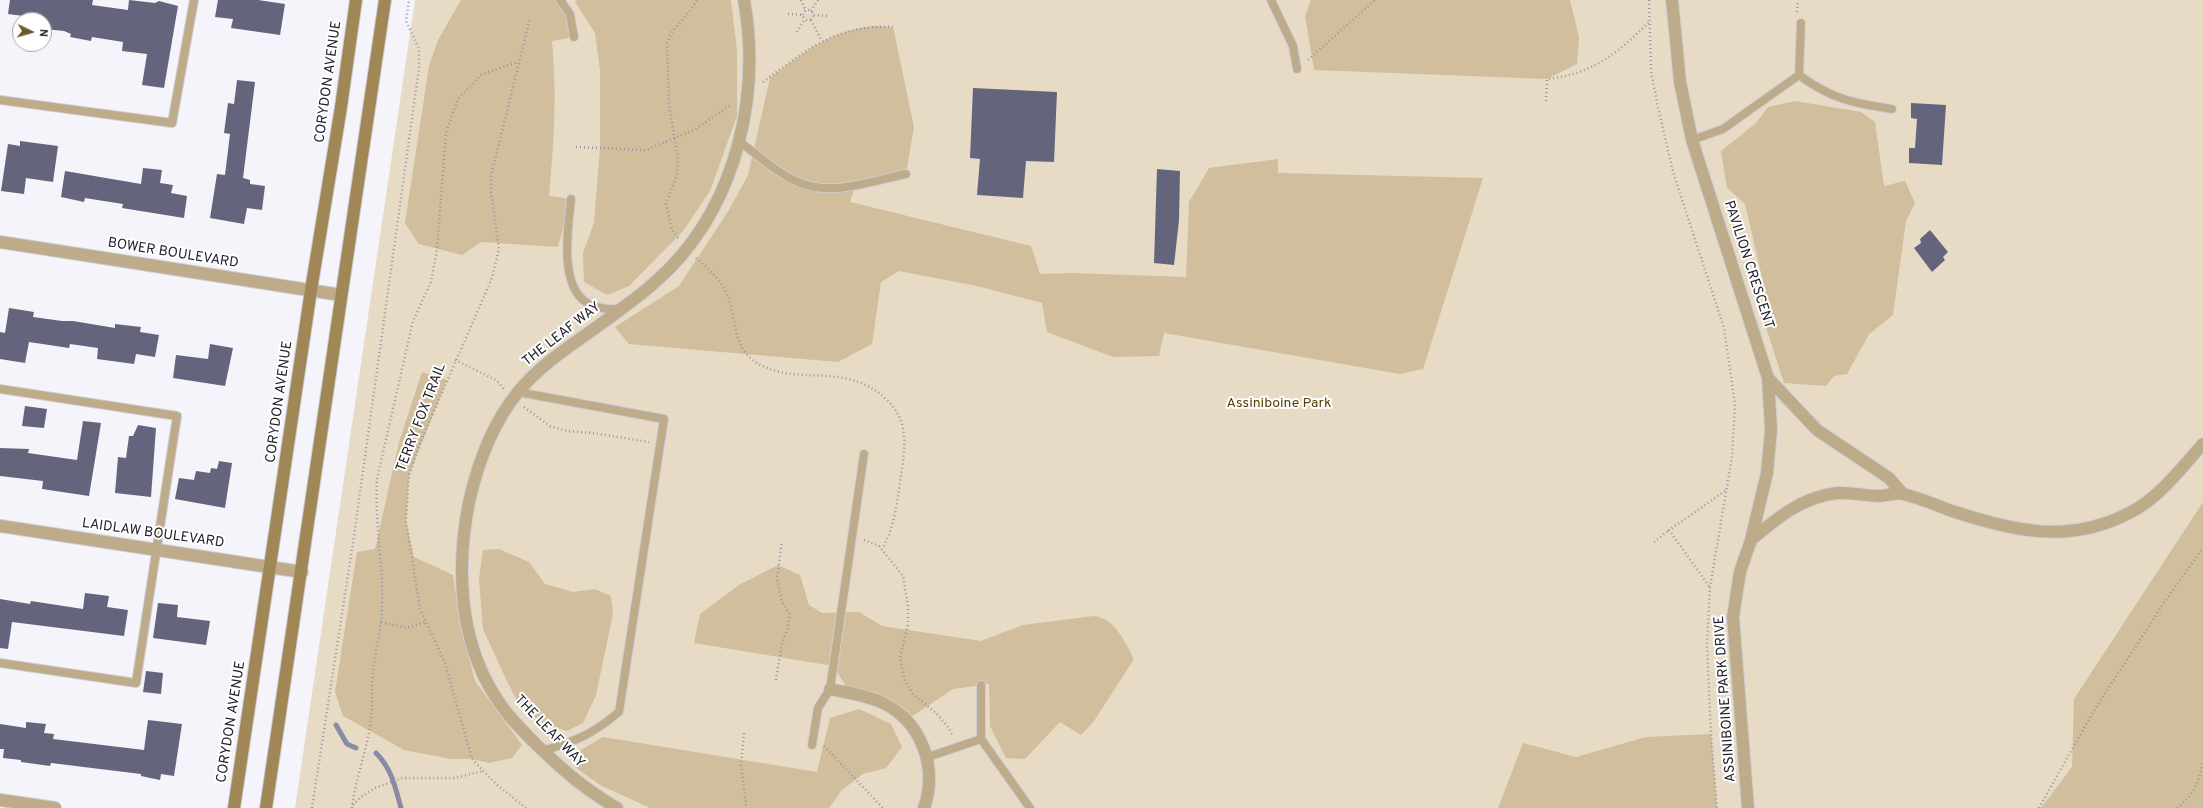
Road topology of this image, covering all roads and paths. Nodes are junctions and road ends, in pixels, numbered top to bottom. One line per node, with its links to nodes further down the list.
1 (194, 0): 35 (lane)
2 (356, 0): 44 (main road, CORYDON AVENUE)
3 (385, 0): 45 (main road)
4 (409, 0): 88 (path)
5 (560, 0): 16 (lane)
6 (569, 0): 16 (lane)
7 (696, 0): 43 (path)
8 (744, 0): 39 (street, THE LEAF WAY)
9 (801, 0): 18 (path)
10 (818, 0): 19 (path)
11 (1272, 0): 33 (lane)
12 (1375, 0): 33 (path)
13 (1649, 0): 27 (path)
14 (1672, 0): 38 (street, PAVILION CRESCENT)
15 (1798, 0): 17 (path)
16 (566, 9): 30 (lane)
17 (1798, 9)
18 (806, 11): 19 (path); 21 (path)
19 (811, 11): 22 (path)
20 (788, 14): 21 (path)
21 (803, 15): 25 (path)
22 (814, 15): 23 (path); 26 (path)
23 (828, 16)
24 (530, 18): 32 (path, TERRY FOX TRAIL)
25 (805, 19): 26 (path); 29 (path)
26 (811, 20): 31 (path)
27 (1650, 20): 36 (path); 54 (path)
28 (1801, 23): 34 (lane)
29 (797, 32)
30 (574, 37)
31 (822, 41)
32 (518, 61): 47 (path, TERRY FOX TRAIL); 68 (path, TERRY FOX TRAIL)
33 (1297, 69)
34 (1799, 75): 37 (lane); 38 (lane)
35 (0, 100)
36 (1546, 101)
37 (1892, 109)
38 (1692, 140): 48 (street, PAVILION CRESCENT)
39 (740, 142): 40 (lane); 43 (street, THE LEAF WAY)
40 (906, 174)
41 (571, 199): 46 (lane)
42 (0, 242): 44 (street, BOWER BOULEVARD)
43 (686, 250): 46 (street, THE LEAF WAY); 63 (path)
44 (311, 290): 45 (street, BOWER BOULEVARD); 65 (main road, CORYDON AVENUE)
45 (341, 295): 66 (main road)
46 (621, 310): 50 (street, THE LEAF WAY)
47 (455, 360): 50 (path); 69 (path, TERRY FOX TRAIL)
48 (1768, 378): 55 (street); 59 (street, PAVILION CRESCENT)
49 (0, 388): 64 (lane)
50 (516, 395): 51 (path); 51 (lane); 79 (street, THE LEAF WAY)
51 (660, 444): 79 (lane)
52 (2203, 444): 55 (street)
53 (864, 454): 58 (lane)
54 (1726, 490): 57 (path); 67 (path)
55 (1902, 493): 59 (street)
56 (0, 526): 64 (street, LAIDLAW BOULEVARD)
57 (1669, 530): 61 (path); 67 (path)
58 (852, 531): 63 (path); 73 (lane)
59 (1750, 540): 96 (street, ASSINIBOINE PARK DRIVE)
60 (782, 541): 71 (path)
61 (1654, 542)
62 (2203, 548): 97 (path)
63 (882, 549): 78 (path)
64 (157, 550): 65 (street, LAIDLAW BOULEVARD); 70 (lane)
65 (270, 567): 66 (street, LAIDLAW BOULEVARD); 86 (main road, CORYDON AVENUE)
66 (302, 572): 87 (main road)
67 (1710, 586): 95 (path)
68 (381, 622): 69 (path); 84 (path, TERRY FOX TRAIL)
69 (426, 622): 82 (path, TERRY FOX TRAIL)
70 (0, 663)
71 (776, 680)
72 (981, 685): 76 (lane)
73 (830, 689): 75 (lane); 80 (street)
74 (744, 733): 91 (path)
75 (814, 736): 77 (lane); 92 (path)
76 (981, 739): 78 (lane); 94 (lane)
77 (812, 745)
78 (958, 747): 80 (lane)
79 (543, 751): 90 (street, THE LEAF WAY)
80 (928, 757): 93 (street)
81 (2203, 762): 98 (path)
82 (483, 771): 84 (path); 89 (path, TERRY FOX TRAIL)
83 (0, 800): 85 (street)
84 (352, 807)
85 (56, 808)
86 (234, 808)
87 (266, 808)
88 (312, 808)
89 (526, 808)
90 (617, 808)
91 (745, 808)
92 (883, 808)
93 (924, 808)
94 (1030, 808)
95 (1717, 808)
96 (1748, 808)
97 (2038, 808)
98 (2177, 808)

